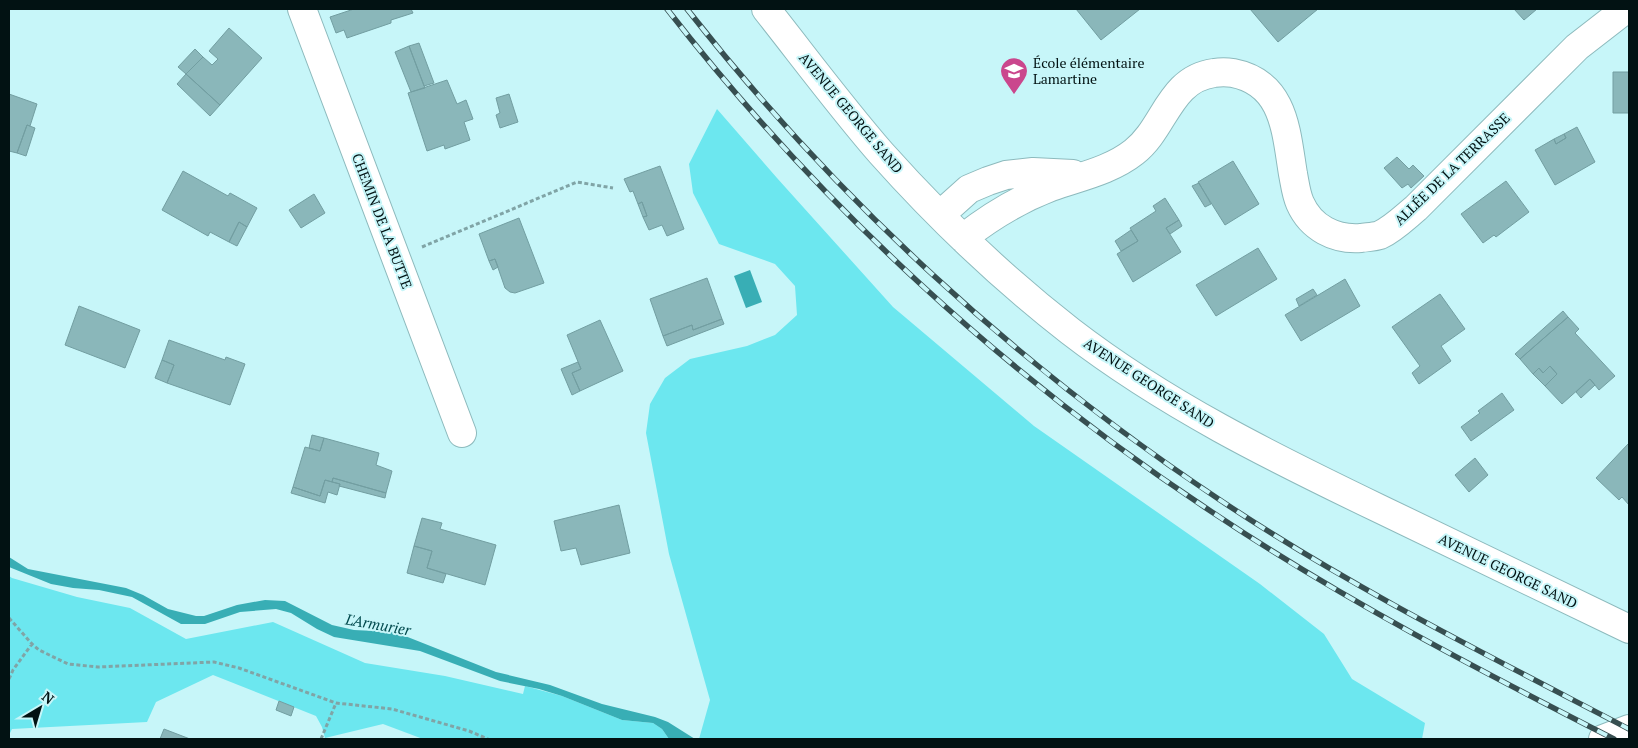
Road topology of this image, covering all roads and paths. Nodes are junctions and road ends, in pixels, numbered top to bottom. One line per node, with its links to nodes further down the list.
1 (302, 9): 8 (street, CHEMIN DE LA BUTTE)
2 (766, 9): 6 (street, AVENUE GEORGE SAND)
3 (1626, 9): 4 (street, ALLÉE DE LA TERRASSE)
4 (1089, 174): 6 (street, ALLÉE DE LA TERRASSE); 7 (street, ALLÉE DE LA TERRASSE)
5 (613, 188): 8 (path)
6 (940, 215): 7 (street, AVENUE GEORGE SAND)
7 (963, 238): 11 (street, AVENUE GEORGE SAND)
8 (396, 256): 9 (street, CHEMIN DE LA BUTTE)
9 (462, 433)
10 (9, 618): 12 (path)
11 (1629, 629)
12 (32, 644): 13 (path); 14 (path)
13 (9, 679)
14 (336, 703): 16 (path); 17 (path)
15 (1629, 729): 18 (street)
16 (321, 739)
17 (488, 739)
18 (1604, 739)

